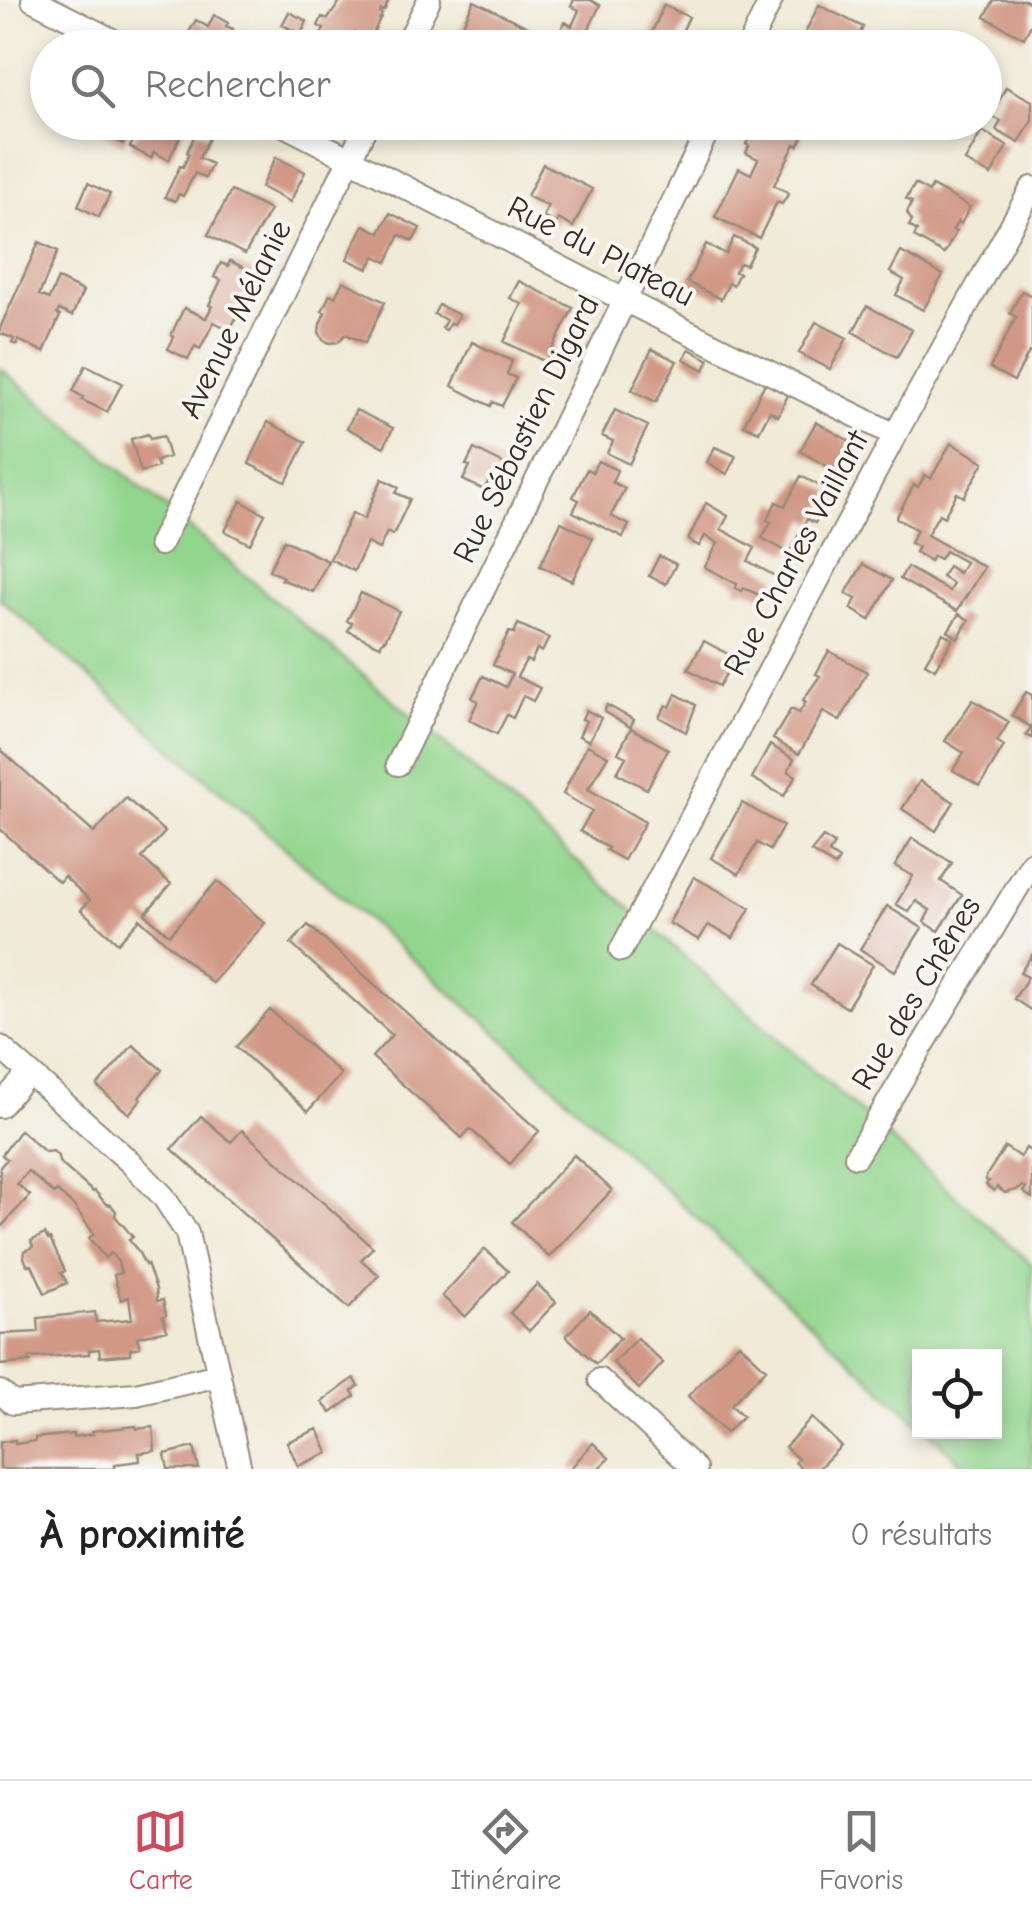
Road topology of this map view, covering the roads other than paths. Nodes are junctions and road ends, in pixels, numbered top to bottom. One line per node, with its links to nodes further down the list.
1 (33, 0): 4 (street)
2 (429, 0): 5 (street)
3 (771, 0): 6 (street)
4 (92, 30)
5 (415, 30)
6 (757, 30)
7 (314, 140): 10 (street, Rue du Plateau)
8 (359, 140): 10 (street, Avenue Mélanie)
9 (703, 140): 12 (street, Rue Sébastien Digard)
10 (350, 158): 12 (street, Rue du Plateau); 14 (street, Avenue Mélanie)
11 (1032, 188): 13 (street, Rue Charles Vaillant)
12 (626, 301): 13 (street, Rue du Plateau); 15 (street, Rue Sébastien Digard)
13 (895, 435): 17 (street, Rue Charles Vaillant)
14 (160, 544)
15 (398, 764)
16 (1032, 864): 21 (street, Rue des Chênes)
17 (622, 950)
18 (0, 1047): 19 (street)
19 (29, 1072): 20 (street); 22 (street)
20 (0, 1106)
21 (856, 1156)
22 (219, 1375): 24 (street); 25 (street)
23 (600, 1380): 26 (street)
24 (0, 1392)
25 (240, 1469)
26 (695, 1469)

